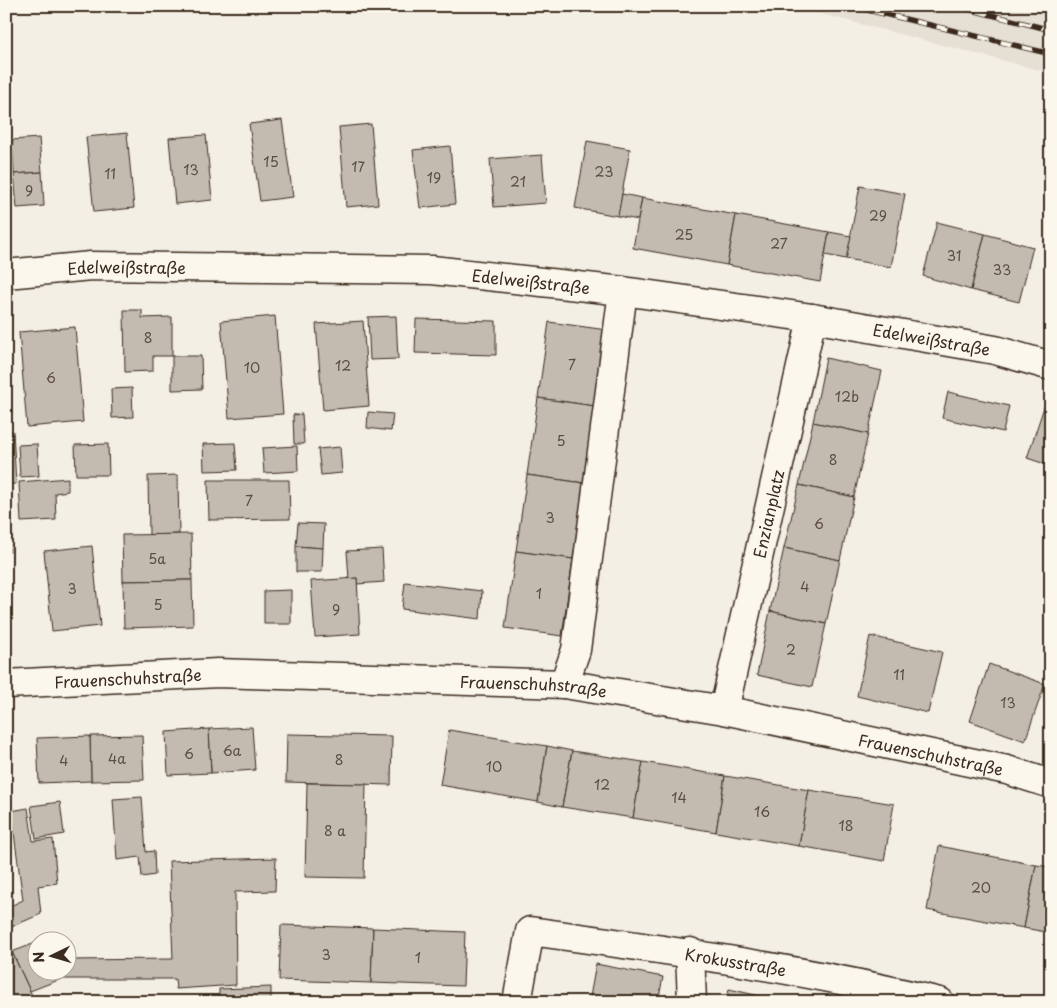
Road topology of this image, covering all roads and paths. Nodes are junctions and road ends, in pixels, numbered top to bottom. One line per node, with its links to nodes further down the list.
1 (6, 274): 2 (street, Edelweißstraße)
2 (623, 291): 3 (street, Edelweißstraße); 6 (street)
3 (812, 318): 4 (street, Edelweißstraße); 7 (street, Enzianplatz)
4 (1051, 366)
5 (6, 684): 6 (street, Frauenschuhstraße)
6 (564, 684): 7 (street, Frauenschuhstraße)
7 (724, 710): 8 (street, Frauenschuhstraße)
8 (1051, 784)
9 (690, 952): 10 (street, Krokusstraße); 11 (street); 12 (street, Krokusstraße)
10 (516, 1002)
11 (692, 1002)
12 (940, 1002)

